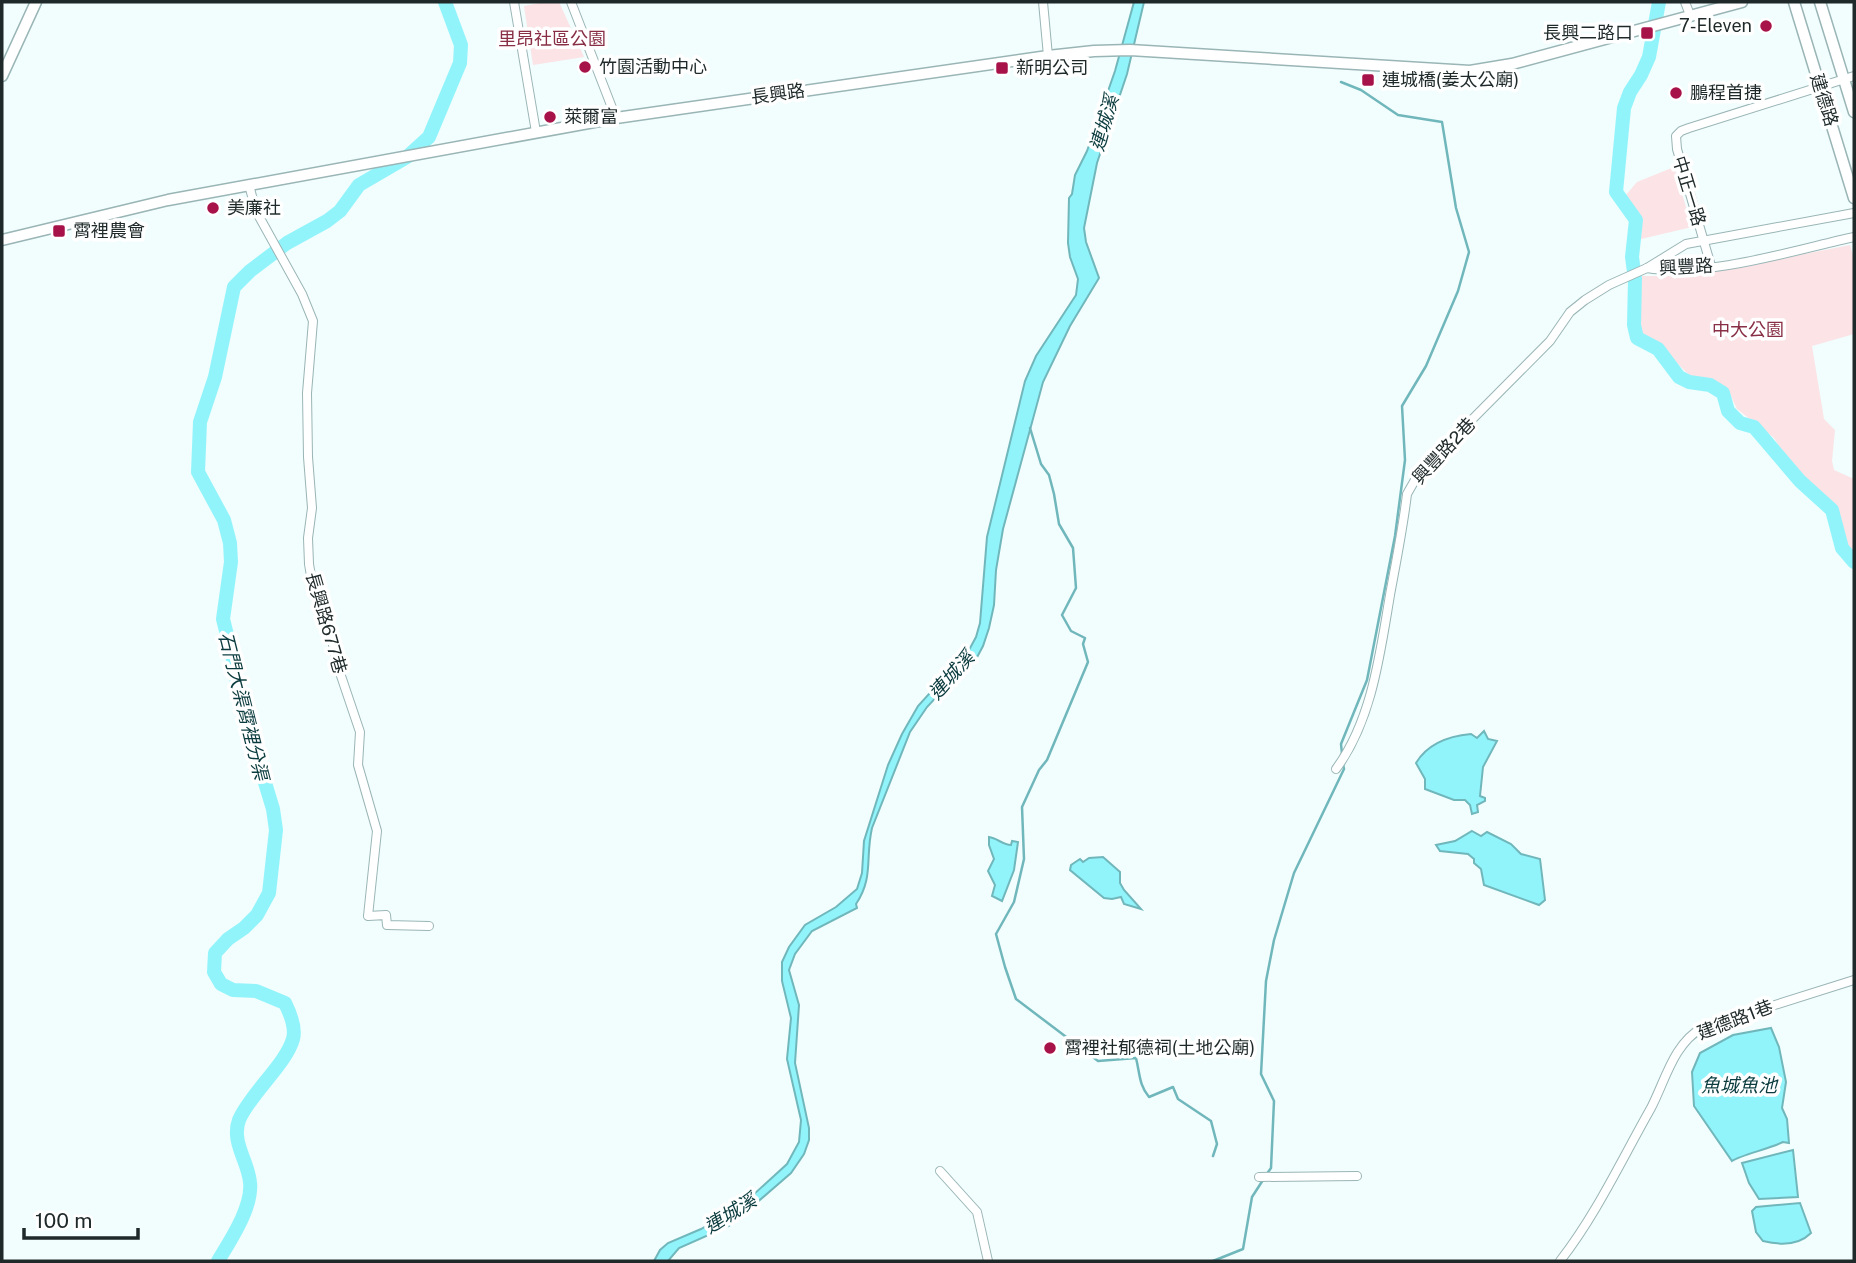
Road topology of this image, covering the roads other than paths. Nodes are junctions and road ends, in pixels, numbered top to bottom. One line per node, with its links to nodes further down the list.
1 (36, 2): 11 (main road)
2 (514, 2): 16 (street)
3 (571, 2): 15 (street)
4 (1043, 2): 10 (street)
5 (1685, 2): 9 (street)
6 (1742, 2): 9 (main road)
7 (1794, 2): 13 (main road, 建德路)
8 (1821, 2): 12 (main road, 建德路)
9 (1690, 15): 10 (main road, 長興路)
10 (1048, 56): 15 (main road, 長興路)
11 (2, 76)
12 (1849, 78): 13 (street, 中正一路); 14 (main road, 建德路)
13 (1820, 87): 18 (main road, 建德路); 22 (street, 中正一路)
14 (1854, 112)
15 (616, 118): 16 (main road, 長興路)
16 (536, 132): 17 (main road, 長興路)
17 (249, 185): 21 (main road); 26 (street, 長興路677巷)
18 (1854, 198)
19 (1854, 213): 22 (street, 興豐路)
20 (1854, 237): 23 (street, 興豐路)
21 (2, 240)
22 (1704, 241): 23 (street, 中正一路); 24 (street, 興豐路)
23 (1711, 266): 24 (street, 興豐路)
24 (1643, 269): 25 (street, 興豐路2巷)
25 (1336, 769)
26 (429, 926)
27 (1854, 980): 32 (street, 建德路1巷)
28 (940, 1171): 31 (street)
29 (1357, 1176): 30 (street)
30 (1259, 1177)
31 (988, 1261)
32 (1560, 1261)

